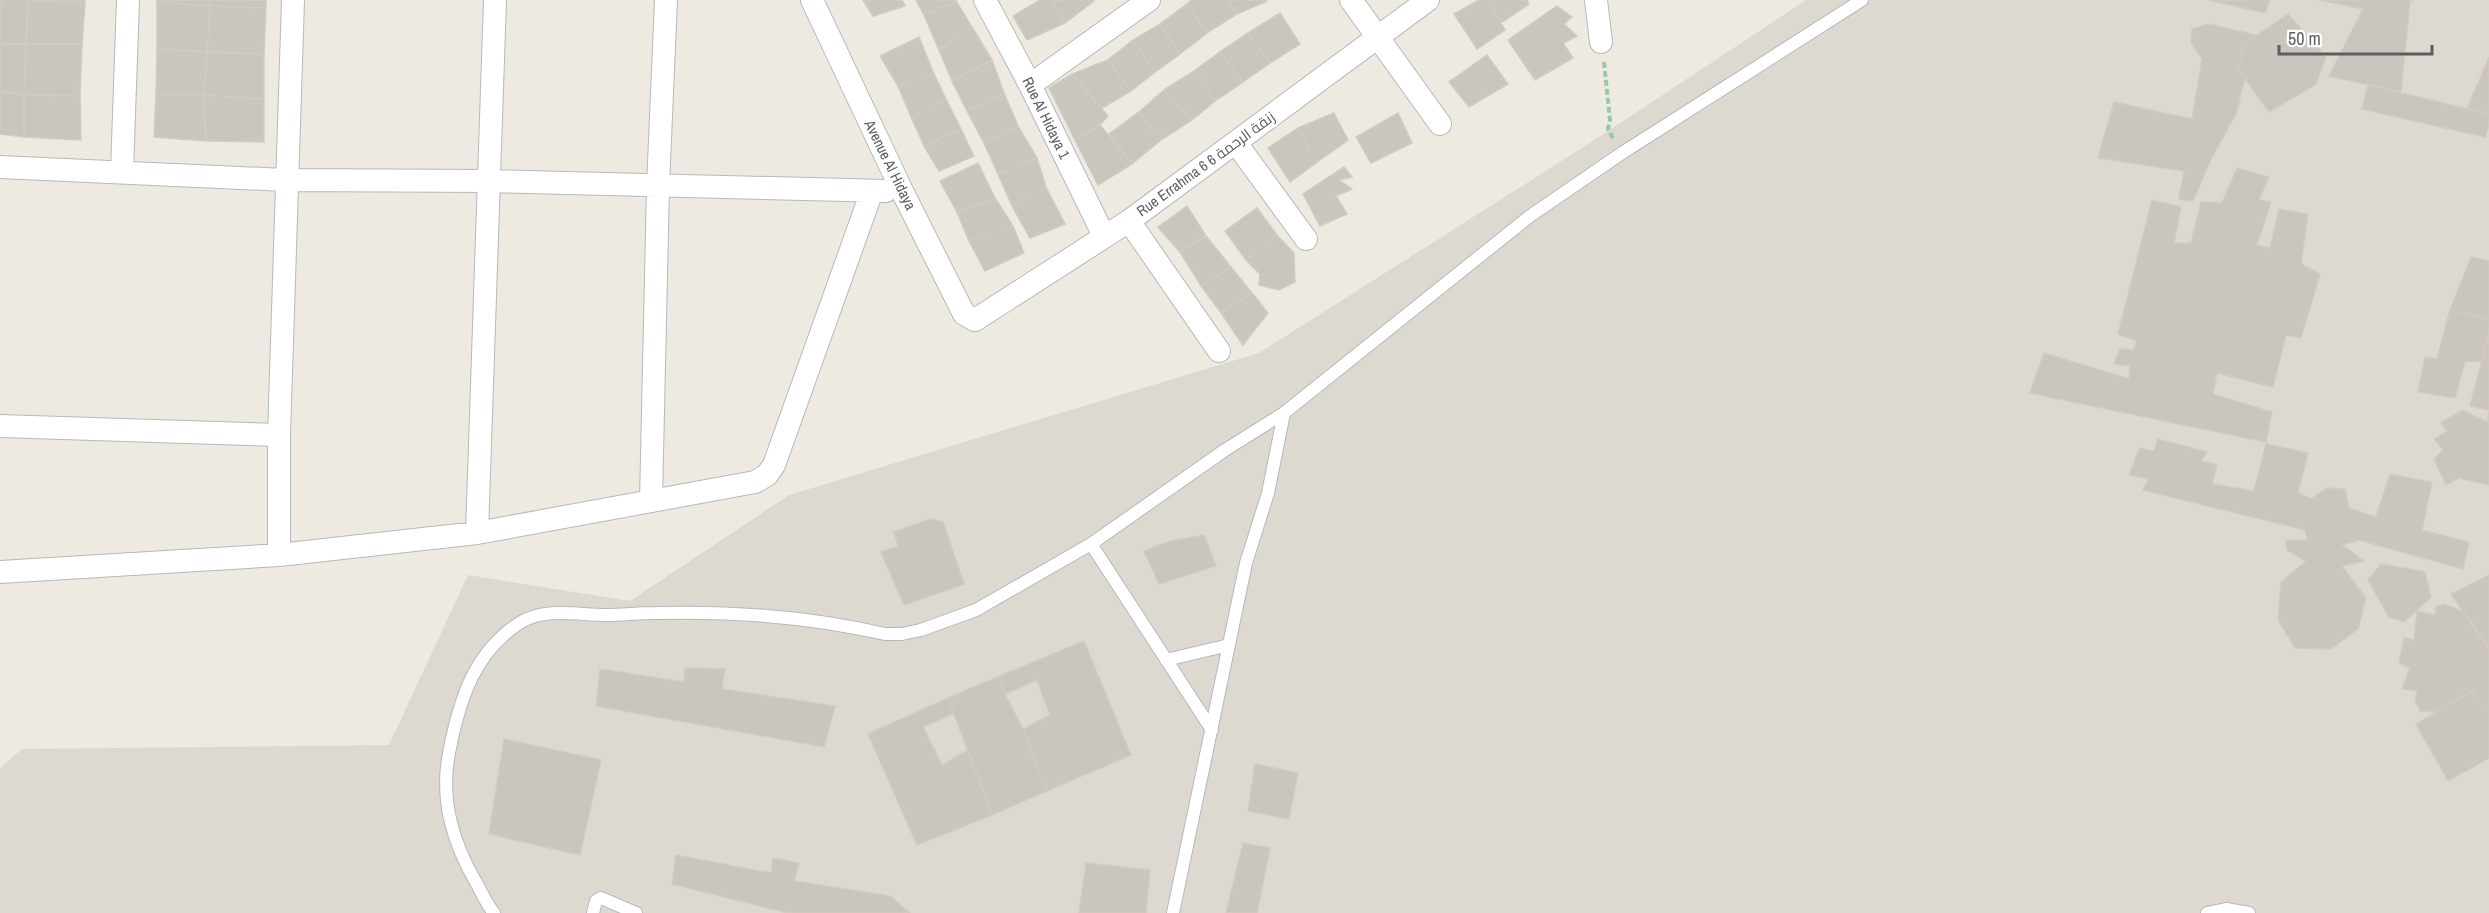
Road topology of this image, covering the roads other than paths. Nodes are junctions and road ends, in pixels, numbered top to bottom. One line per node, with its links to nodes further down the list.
1 (128, 0): 18 (street)
2 (293, 0): 19 (street)
3 (495, 0): 20 (street)
4 (666, 0): 21 (street)
5 (812, 0): 23 (street, Avenue Al Hidaya)
6 (985, 0): 14 (street, Rue Al Hidaya 1)
7 (1149, 0): 14 (street)
8 (1352, 0): 12 (street)
9 (1428, 0): 12 (street, Rue Errahma 6 6 زنقة الرحمة)
10 (1596, 0): 13 (street)
11 (1862, 0): 29 (lane)
12 (1378, 37): 15 (street); 16 (street, Rue Errahma 6 6 زنقة الرحمة)
13 (1601, 42)
14 (1030, 85): 25 (street, Rue Al Hidaya 1)
15 (1440, 124)
16 (1236, 143): 24 (street, Rue Errahma 6 6 زنقة الرحمة); 26 (street)
17 (0, 167): 18 (street)
18 (122, 172): 19 (street)
19 (285, 180): 20 (street); 31 (street)
20 (489, 181): 21 (street); 33 (street)
21 (658, 186): 22 (street); 32 (street)
22 (872, 191): 23 (street); 32 (street)
23 (902, 191): 27 (street, Avenue Al Hidaya)
24 (1129, 220): 25 (street, Rue Errahma 6 6 زنقة الرحمة); 28 (street)
25 (1104, 236): 27 (street, Rue Errahma 6 6 زنقة الرحمة)
26 (1306, 239)
27 (979, 320)
28 (1219, 351)
29 (1284, 413): 34 (lane); 37 (lane)
30 (0, 426): 31 (street)
31 (279, 435): 35 (street)
32 (651, 501): 33 (street)
33 (477, 533): 35 (street)
34 (1091, 544): 38 (lane); 40 (lane)
35 (279, 555): 36 (street)
36 (0, 572)
37 (1229, 645): 38 (lane); 39 (lane)
38 (1166, 660): 39 (lane)
39 (1212, 730): 43 (lane)
40 (494, 913)
41 (593, 913): 42 (lane)
42 (636, 913)
43 (1173, 913)
44 (2207, 913): 45 (lane)
45 (2249, 913)

